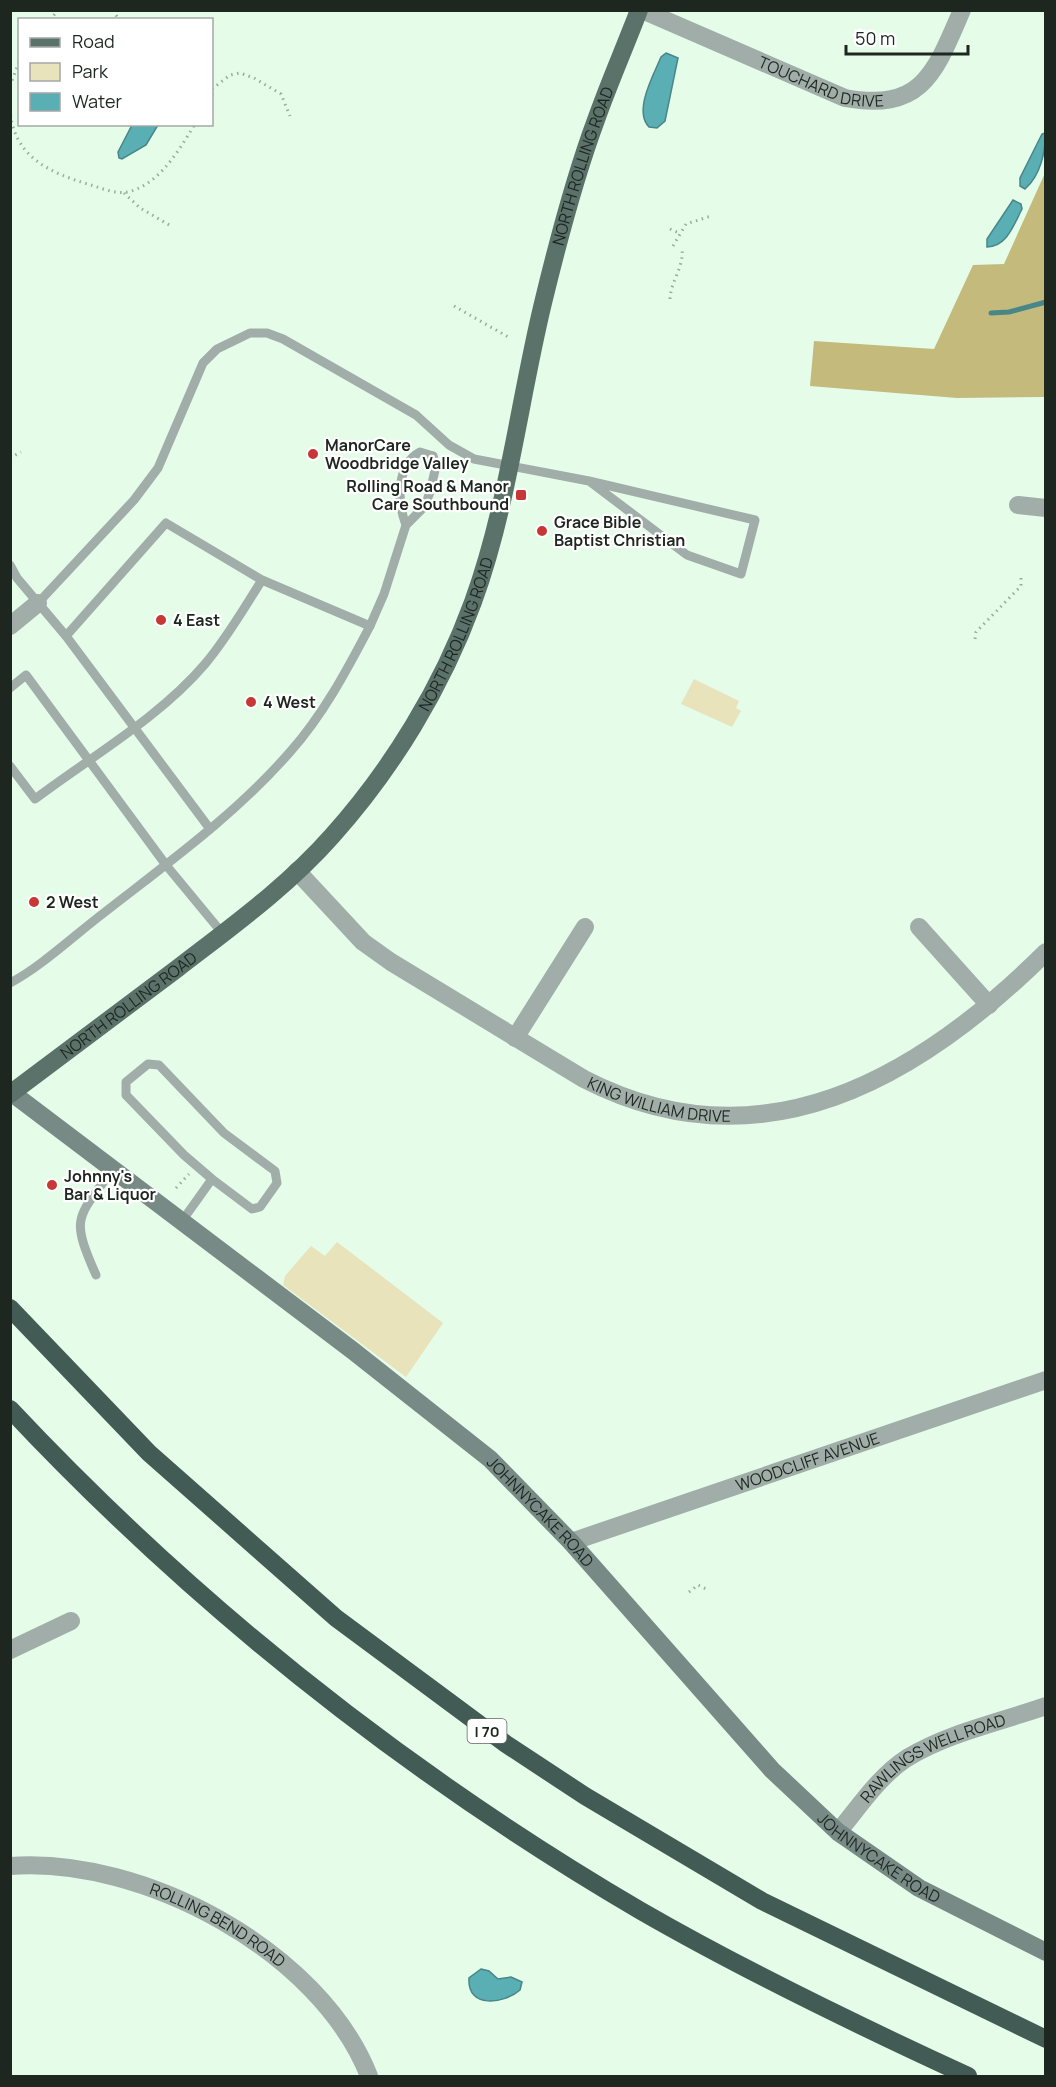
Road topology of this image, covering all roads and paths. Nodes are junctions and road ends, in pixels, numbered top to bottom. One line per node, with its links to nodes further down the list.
1 (641, 10): 2 (street, TOUCHARD DRIVE); 23 (main road, NORTH ROLLING ROAD)
2 (962, 10)
3 (18, 64): 4 (path)
4 (10, 86)
5 (213, 88): 7 (path)
6 (10, 109): 9 (path)
7 (290, 116)
8 (194, 126): 9 (path)
9 (123, 192): 11 (path)
10 (711, 216): 13 (path)
11 (171, 226)
12 (670, 229): 13 (path)
13 (679, 233): 14 (path)
14 (674, 246)
15 (682, 248): 16 (path)
16 (670, 298)
17 (454, 306): 18 (path)
18 (510, 338)
19 (449, 445): 21 (lane); 23 (lane); 31 (lane)
20 (21, 452): 22 (path)
21 (433, 456): 27 (lane); 27 (lane)
22 (10, 458)
23 (509, 466): 24 (lane); 42 (main road, NORTH ROLLING ROAD)
24 (588, 481): 24 (lane)
25 (1018, 505): 26 (street)
26 (1046, 508)
27 (406, 525): 33 (lane)
28 (10, 565): 31 (lane)
29 (1021, 577): 35 (path)
30 (262, 580): 33 (lane); 34 (lane); 37 (lane)
31 (38, 603): 32 (street); 34 (lane)
32 (10, 626)
33 (369, 626): 40 (lane)
34 (66, 636): 37 (lane)
35 (975, 639)
36 (10, 688): 38 (lane)
37 (134, 727): 38 (lane); 40 (lane)
38 (89, 759): 39 (lane); 41 (lane)
39 (10, 766)
40 (210, 829): 41 (lane)
41 (166, 864): 45 (lane); 47 (lane)
42 (297, 871): 45 (main road, NORTH ROLLING ROAD); 49 (street, KING WILLIAM DRIVE)
43 (585, 927): 49 (street)
44 (919, 927): 48 (street)
45 (223, 934): 50 (main road, NORTH ROLLING ROAD)
46 (1046, 952): 48 (street, KING WILLIAM DRIVE)
47 (10, 983)
48 (989, 1005): 49 (street, KING WILLIAM DRIVE)
49 (515, 1038)
50 (11, 1093): 52 (street, JOHNNYCAKE ROAD)
51 (196, 1166): 53 (lane); 53 (lane); 54 (path)
52 (113, 1169): 55 (street, JOHNNYCAKE ROAD); 56 (lane)
53 (212, 1179): 55 (lane)
54 (176, 1188)
55 (182, 1221): 60 (street, JOHNNYCAKE ROAD)
56 (96, 1275)
57 (10, 1308): 69 (highway, I 70)
58 (1046, 1380): 60 (street, WOODCLIFF AVENUE)
59 (10, 1409): 71 (highway)
60 (571, 1542): 66 (street, JOHNNYCAKE ROAD)
61 (706, 1589): 62 (path)
62 (689, 1592)
63 (71, 1621): 64 (street)
64 (10, 1650)
65 (1046, 1706): 66 (street, RAWLINGS WELL ROAD)
66 (838, 1832): 68 (street, JOHNNYCAKE ROAD)
67 (10, 1866): 70 (street, ROLLING BEND ROAD)
68 (1046, 1952)
69 (1046, 2039)
70 (369, 2076)
71 (968, 2076)

